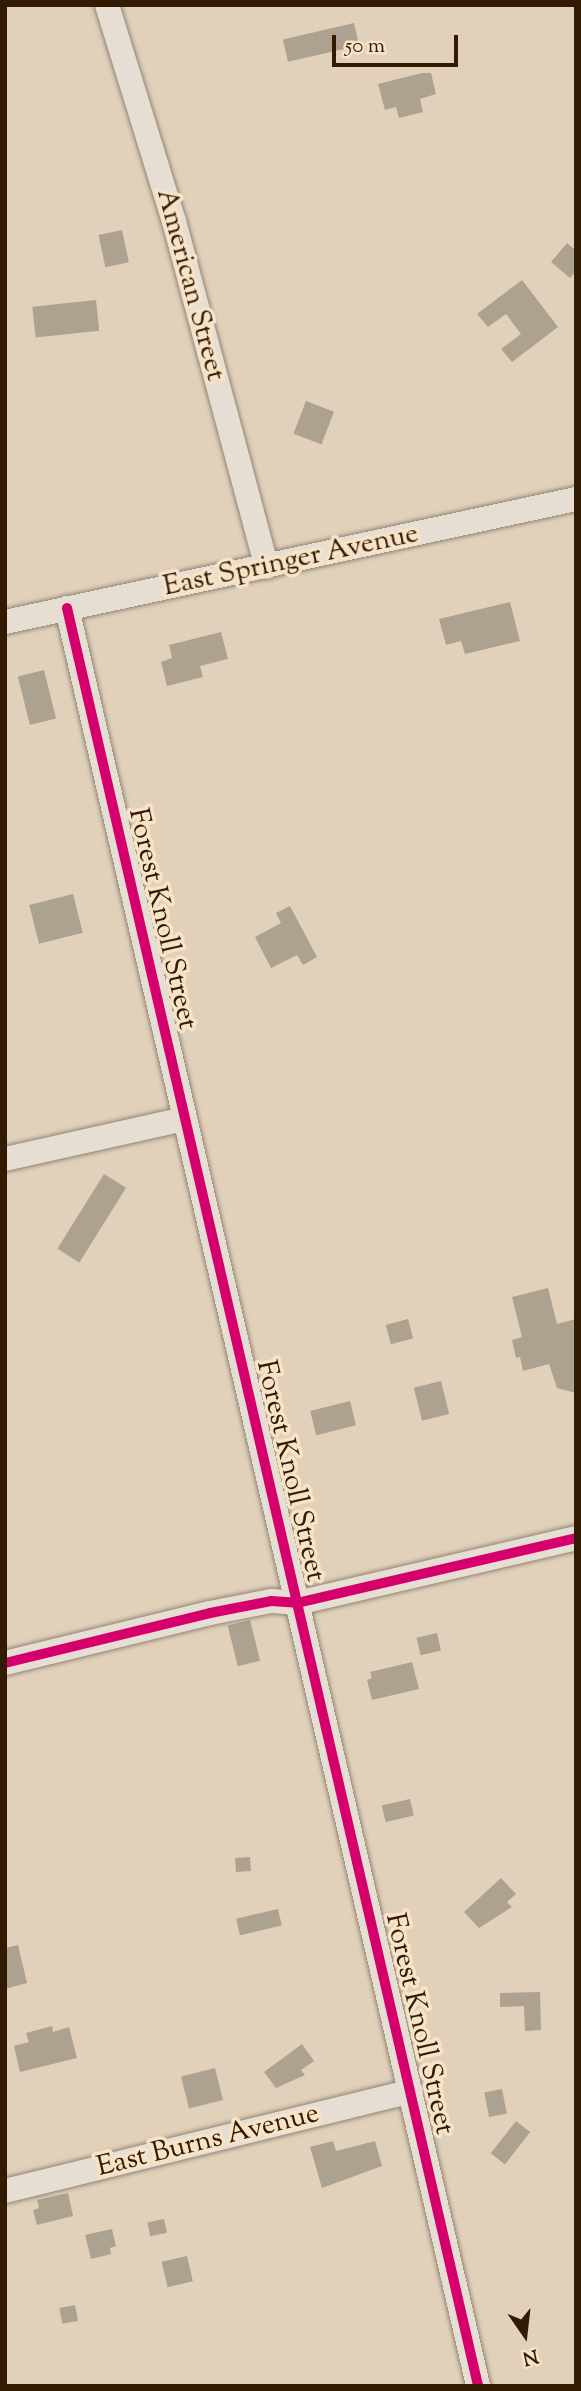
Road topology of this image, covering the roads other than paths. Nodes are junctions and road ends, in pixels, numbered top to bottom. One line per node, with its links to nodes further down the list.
1 (107, 5): 3 (street, American Street)
2 (576, 499): 3 (street, East Springer Avenue)
3 (267, 568): 4 (street, East Springer Avenue)
4 (67, 608): 5 (street, East Springer Avenue); 6 (street, Forest Knoll Street)
5 (5, 622)
6 (184, 1119): 7 (street); 9 (street, Forest Knoll Street)
7 (5, 1159)
8 (576, 1538): 9 (street)
9 (297, 1602): 10 (street); 11 (street, Forest Knoll Street)
10 (5, 1663)
11 (411, 2091): 12 (street, East Burns Avenue); 13 (street, Forest Knoll Street)
12 (5, 2191)
13 (478, 2386)

